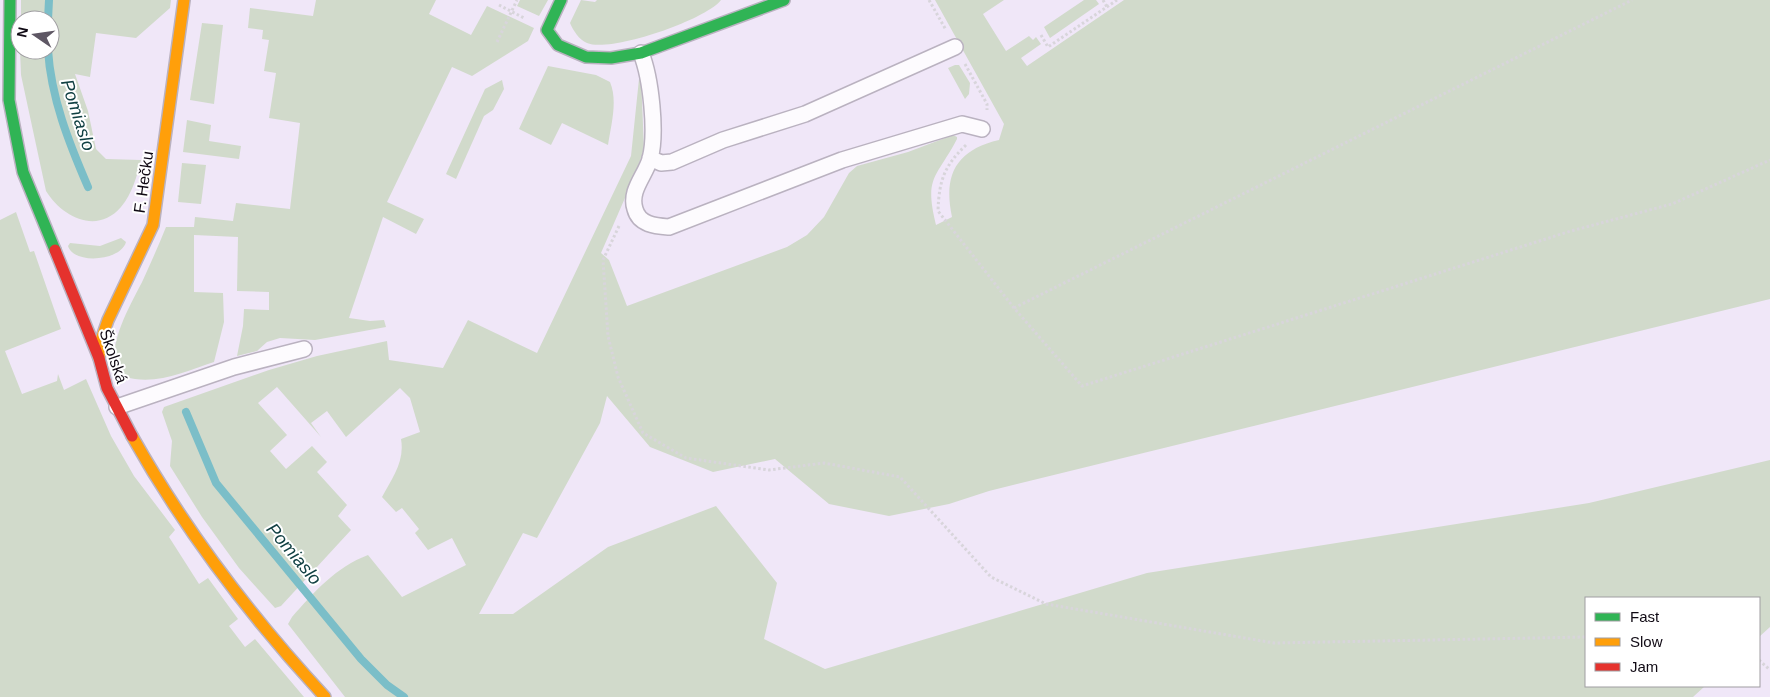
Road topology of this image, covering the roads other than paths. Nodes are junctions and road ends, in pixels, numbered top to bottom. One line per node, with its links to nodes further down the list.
1 (10, 0): 10 (street, Školská)
2 (184, 0): 10 (street, F. Hečku)
3 (561, 0): 6 (street)
4 (784, 0): 6 (street)
5 (955, 47): 8 (lane)
6 (641, 53): 8 (lane)
7 (982, 129): 8 (lane)
8 (650, 158)
9 (304, 349): 11 (lane)
10 (99, 358): 11 (street, Školská)
11 (117, 407): 12 (street, Školská)
12 (325, 697)

